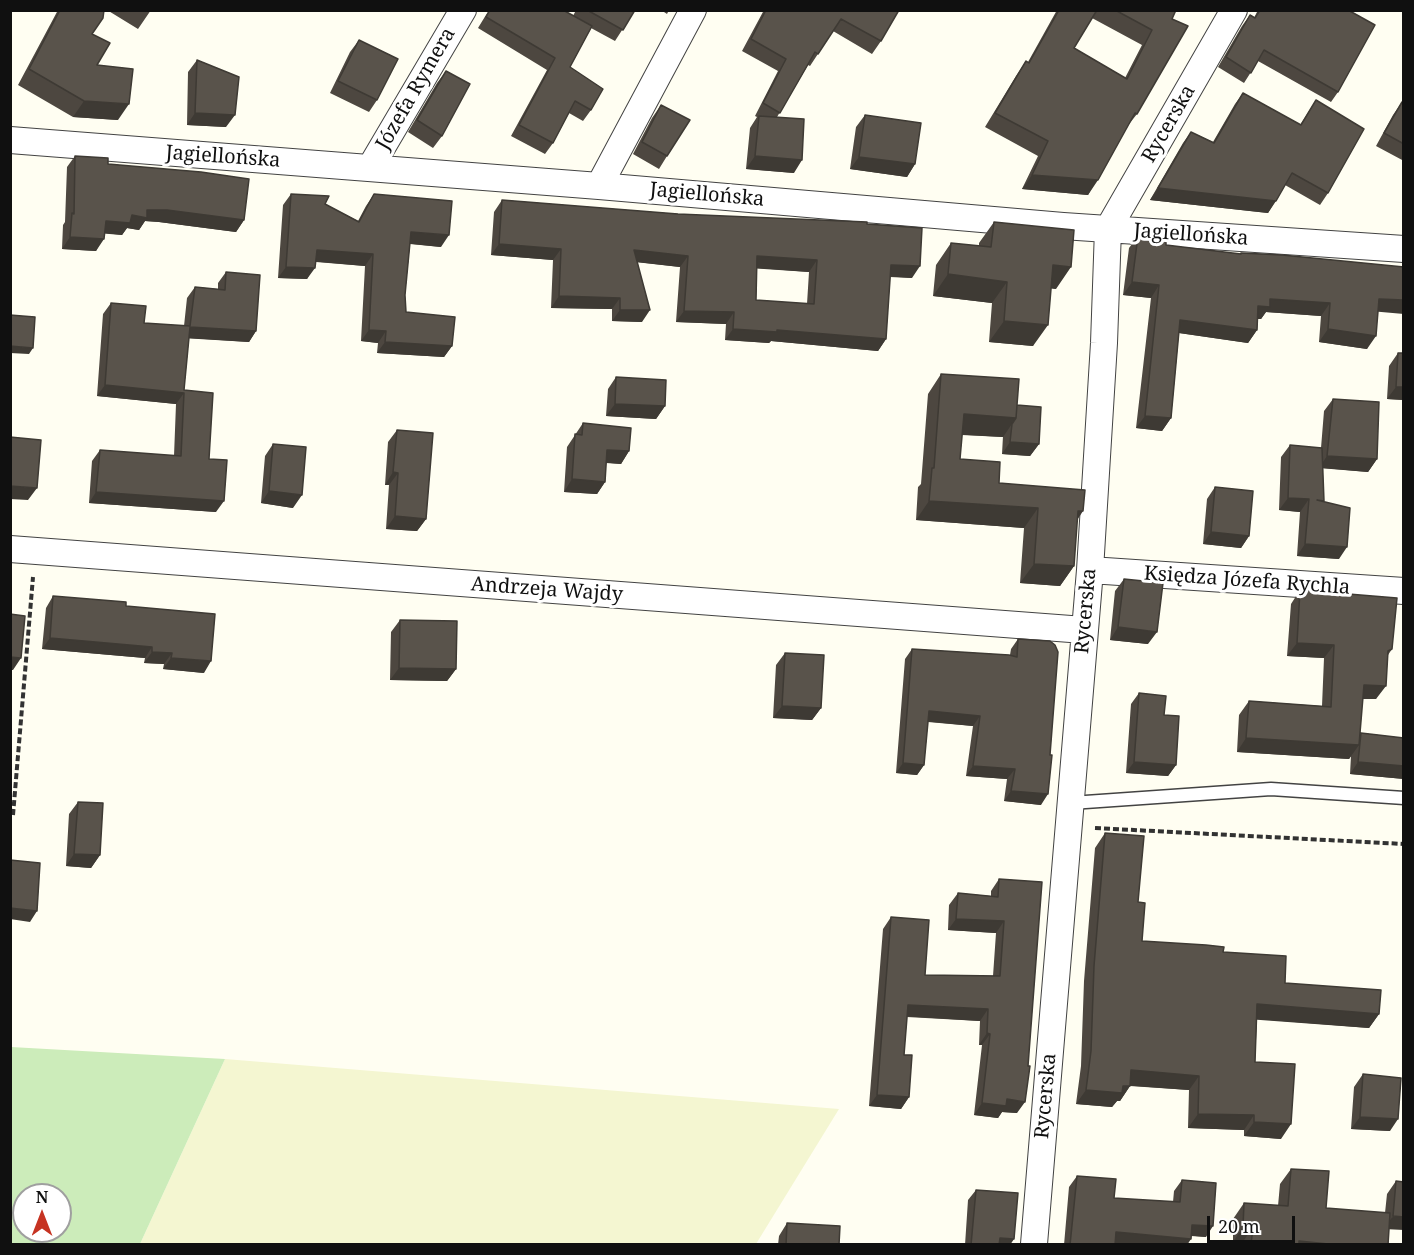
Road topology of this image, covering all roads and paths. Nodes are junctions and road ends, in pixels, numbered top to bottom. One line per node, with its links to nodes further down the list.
1 (463, 10): 5 (street, Józefa Rymera)
2 (693, 10): 6 (street)
3 (1234, 10): 7 (street, Rycerska)
4 (10, 141): 5 (street, Jagiellońska)
5 (370, 168): 6 (street, Jagiellońska)
6 (599, 186): 7 (street, Jagiellońska)
7 (1108, 229): 8 (street, Jagiellońska); 10 (street, Rycerska)
8 (1404, 249)
9 (23, 550): 12 (street, Andrzeja Wajdy); 15 (path)
10 (1090, 570): 11 (street, Księdza Józefa Rychla); 12 (street, Rycerska)
11 (1404, 591)
12 (1084, 630): 14 (street, Rycerska)
13 (1404, 798): 14 (lane)
14 (1071, 802): 18 (street, Rycerska)
15 (14, 815)
16 (1089, 828): 17 (path)
17 (1404, 844)
18 (1034, 1245)

